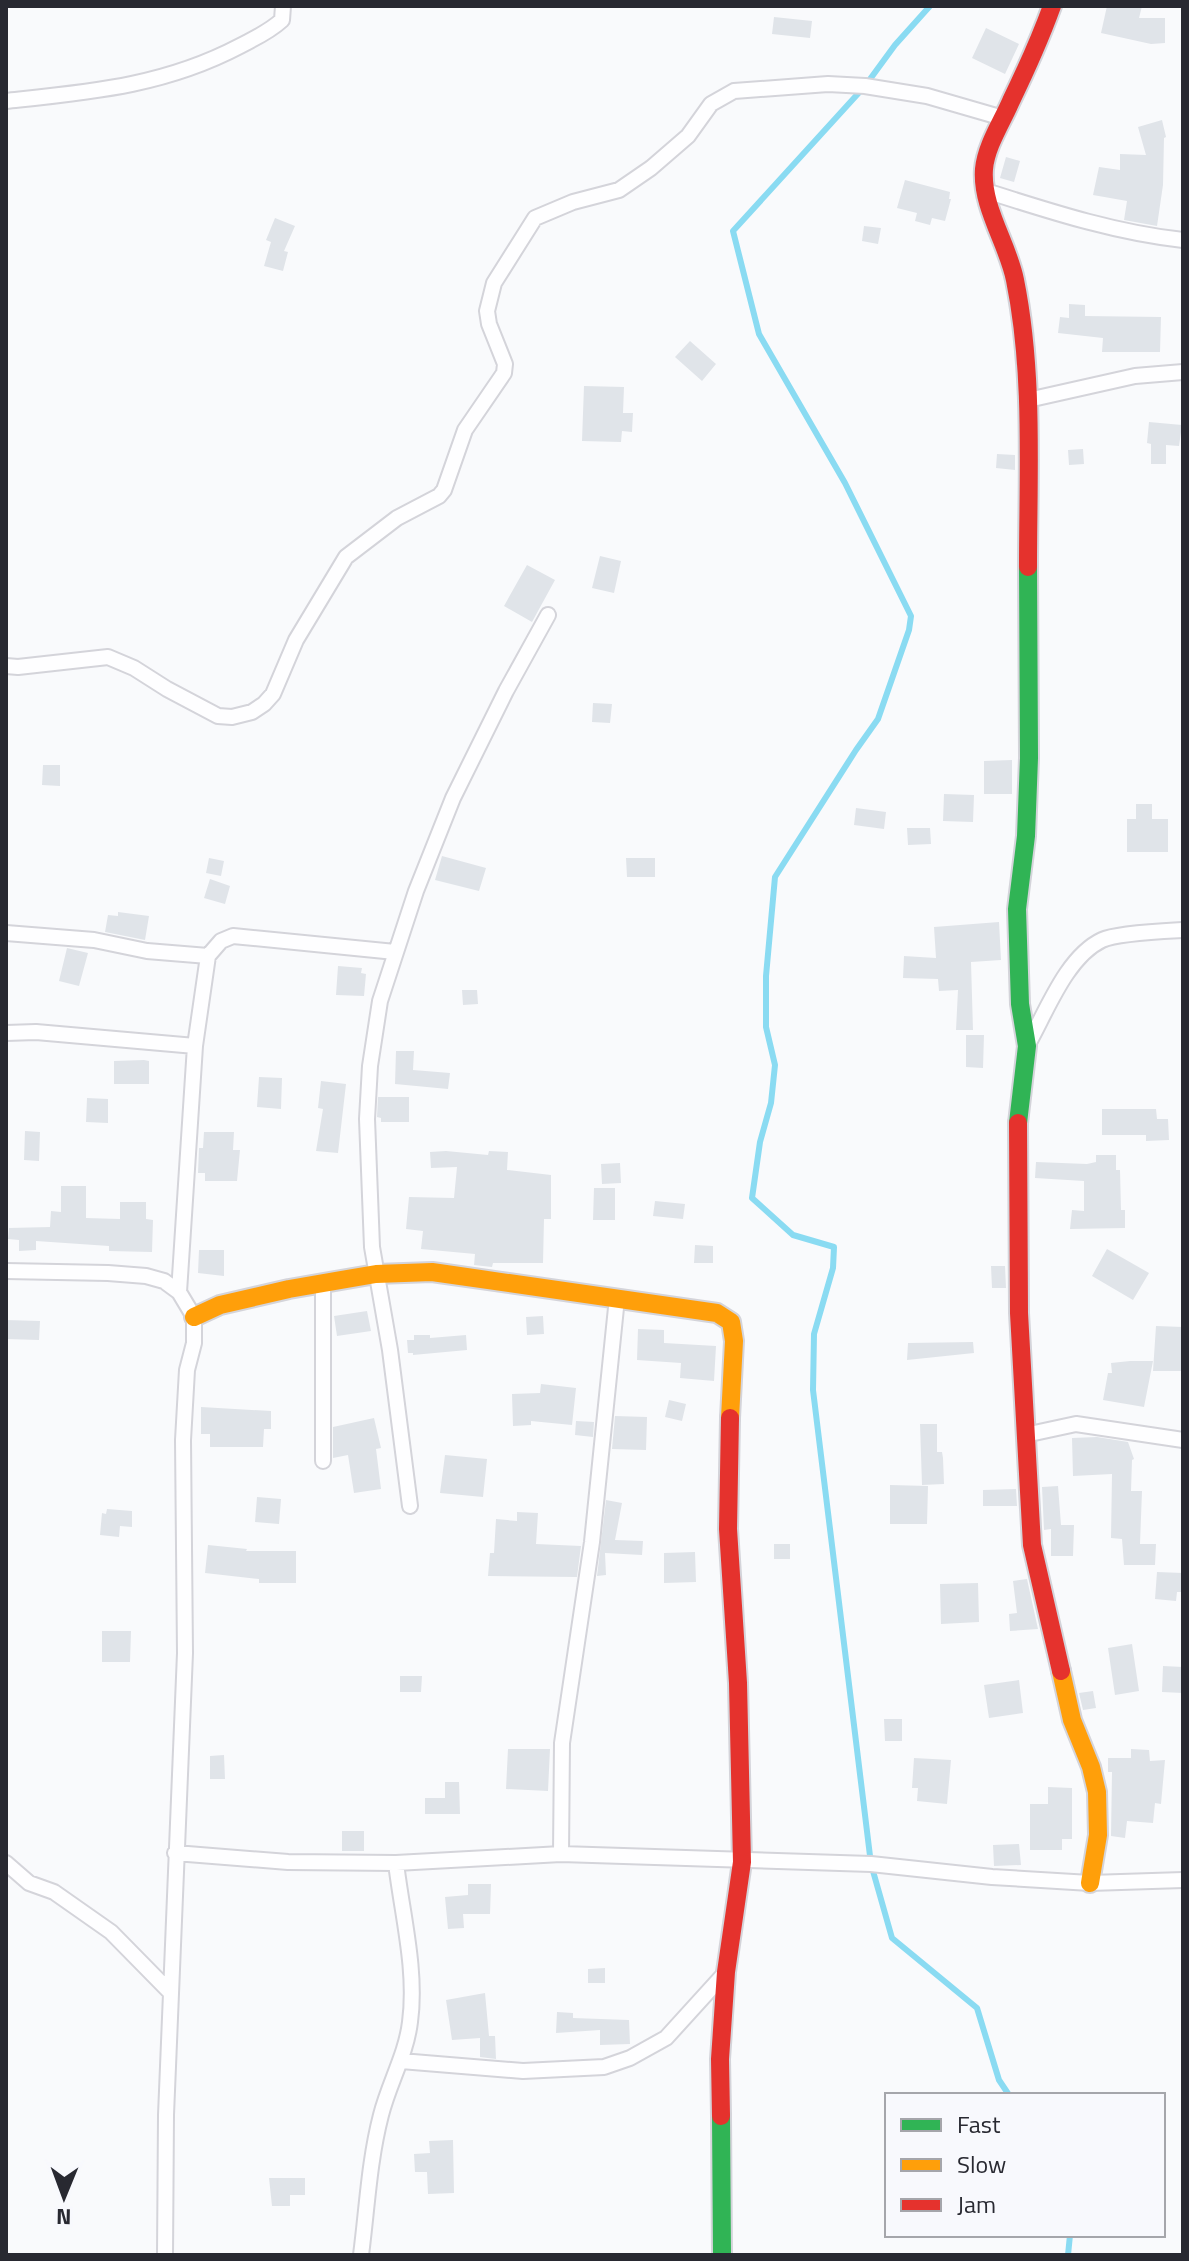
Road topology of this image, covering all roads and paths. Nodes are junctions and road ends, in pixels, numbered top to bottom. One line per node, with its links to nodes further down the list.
1 (283, 6): 3 (street)
2 (1052, 6): 4 (street)
3 (6, 101)
4 (1003, 118): 5 (street); 10 (street)
5 (986, 191): 6 (street); 8 (street)
6 (1183, 240)
7 (1183, 372): 8 (street)
8 (1028, 400): 17 (street)
9 (548, 615): 13 (street)
10 (6, 666)
11 (1183, 930): 17 (street)
12 (6, 933): 14 (street)
13 (395, 952): 14 (street); 19 (street)
14 (208, 956): 16 (street)
15 (6, 1033): 16 (street)
16 (195, 1046): 21 (street)
17 (1027, 1046): 24 (street)
18 (6, 1271): 21 (street)
19 (376, 1274): 20 (street); 22 (street); 27 (street)
20 (323, 1285): 23 (street); 26 (street)
21 (179, 1292): 23 (street)
22 (617, 1298): 29 (street); 30 (street)
23 (194, 1317): 28 (street)
24 (1025, 1435): 25 (street); 34 (street)
25 (1183, 1440)
26 (323, 1461)
27 (410, 1506)
28 (175, 1853): 32 (street); 36 (street)
29 (561, 1854): 30 (street); 32 (street)
30 (742, 1862): 34 (street); 35 (street)
31 (6, 1863): 36 (street)
32 (396, 1863): 37 (street)
33 (1183, 1880): 34 (street)
34 (1090, 1883)
35 (726, 1972): 37 (street); 40 (street)
36 (170, 1992): 38 (street)
37 (401, 2061): 39 (street)
38 (165, 2255)
39 (361, 2255)
40 (722, 2255)

